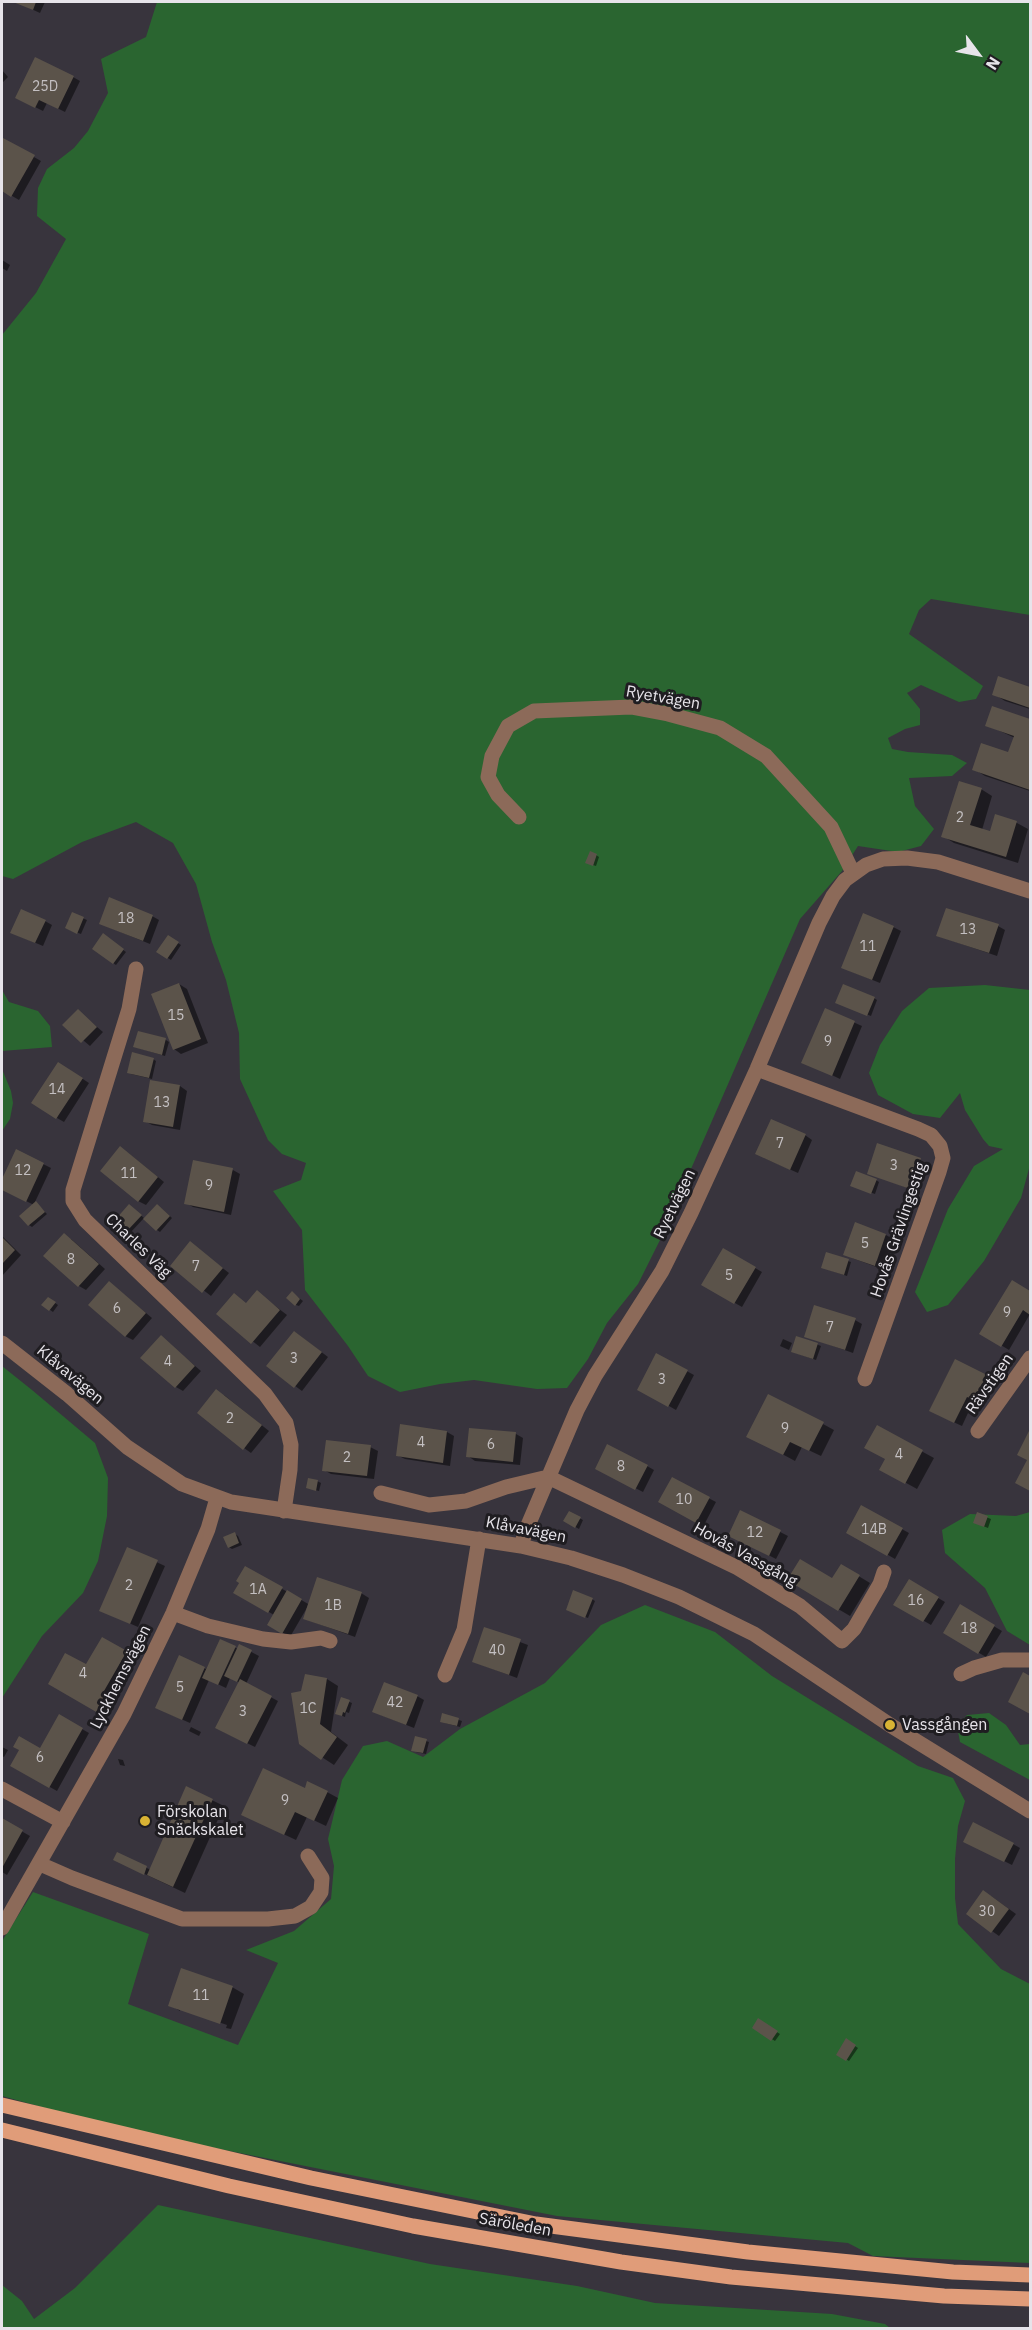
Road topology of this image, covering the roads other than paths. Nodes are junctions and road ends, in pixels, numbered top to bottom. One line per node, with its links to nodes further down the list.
1 (519, 817): 2 (street, Ryetvägen)
2 (852, 873): 3 (street, Ryetvägen); 5 (street, Ryetvägen)
3 (1029, 886)
4 (136, 969): 13 (street, Charles Väg)
5 (757, 1069): 8 (street, Hovås Grävlingestig); 10 (street, Ryetvägen)
6 (2, 1342): 12 (street, Klåvavägen)
7 (1030, 1358): 9 (street, Rävstigen)
8 (865, 1379)
9 (978, 1431)
10 (548, 1477): 11 (street); 15 (street, Ryetvägen); 16 (street, Hovås Vassgång)
11 (381, 1492)
12 (217, 1498): 13 (street, Klåvavägen); 17 (street, Lyckhemsvägen)
13 (284, 1511): 14 (street, Klåvavägen)
14 (479, 1539): 15 (street, Klåvavägen); 21 (street)
15 (521, 1546): 23 (street, Klåvavägen)
16 (884, 1572)
17 (173, 1612): 18 (street); 24 (street, Lyckhemsvägen)
18 (330, 1641)
19 (1030, 1660): 20 (street)
20 (961, 1674)
21 (446, 1675)
22 (2, 1789): 24 (street)
23 (1030, 1811)
24 (63, 1822): 26 (street, Lyckhemsvägen)
25 (308, 1856): 26 (street)
26 (40, 1864): 27 (street, Lyckhemsvägen)
27 (2, 1928)
28 (2, 2105): 30 (main road, Säröleden)
29 (2, 2130): 31 (main road, Säröleden)
30 (1030, 2275)
31 (1030, 2299)

